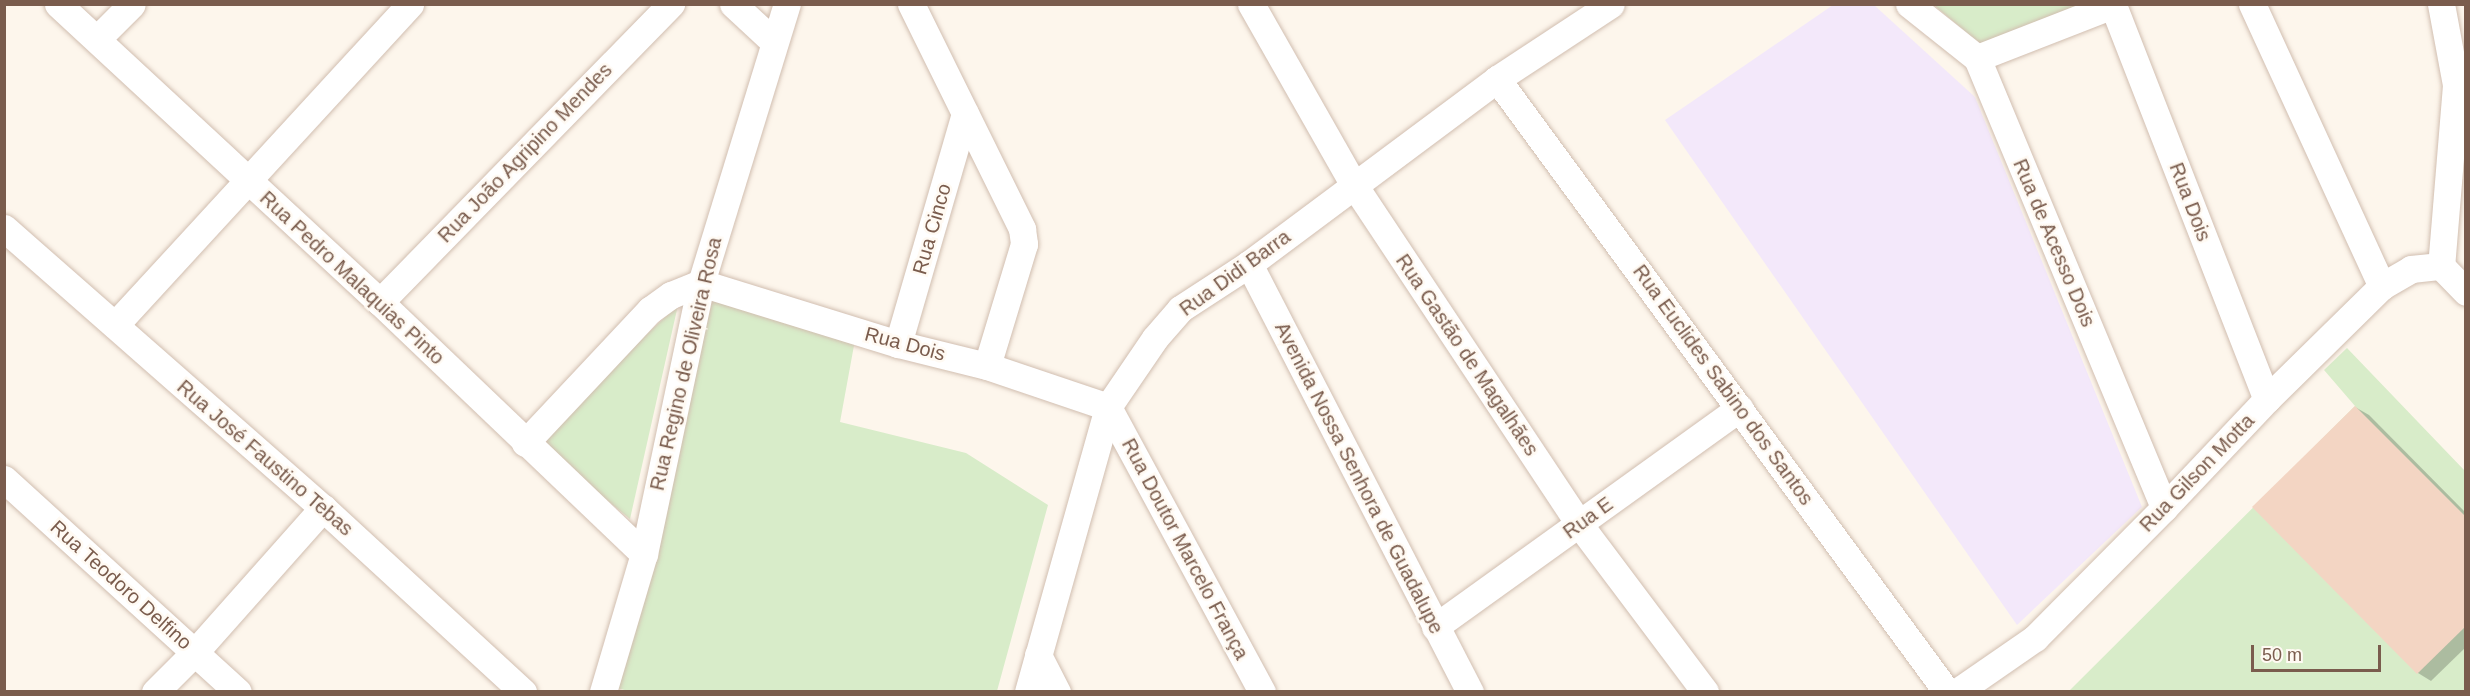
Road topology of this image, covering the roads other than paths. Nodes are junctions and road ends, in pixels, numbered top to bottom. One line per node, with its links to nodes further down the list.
1 (57, 4): 14 (street, Rua Pedro Malaquias Pinto)
2 (132, 4): 14 (street)
3 (410, 4): 19 (street)
4 (671, 4): 27 (street, Rua João Agripino Mendes)
5 (734, 4): 15 (street)
6 (787, 4): 15 (street, Rua Regino de Oliveira Rosa)
7 (911, 4): 18 (street)
8 (1251, 4): 20 (street, Rua Gastão de Magalhães)
9 (1909, 4): 16 (street, Rua de Acesso Dois)
10 (2114, 4): 16 (street); 31 (street, Rua Dois)
11 (2252, 4): 25 (street)
12 (2441, 4): 23 (street)
13 (1600, 7): 17 (street, Rua Didi Barra)
14 (97, 39): 19 (street, Rua Pedro Malaquias Pinto)
15 (774, 42): 24 (street, Rua Regino de Oliveira Rosa)
16 (1977, 58): 37 (street, Rua de Acesso Dois)
17 (1497, 79): 20 (street, Rua Didi Barra); 33 (street, Rua Euclides Sabino dos Santos)
18 (965, 114): 29 (street, Rua Cinco); 30 (street)
19 (247, 179): 27 (street, Rua Pedro Malaquias Pinto); 28 (street)
20 (1354, 185): 22 (street, Rua Didi Barra); 38 (street, Rua Gastão de Magalhães)
21 (4, 228): 28 (street, Rua José Faustino Tebas)
22 (1250, 264): 32 (street, Rua Didi Barra); 40 (street, Avenida Nossa Senhora de Guadalupe)
23 (2441, 266): 25 (street, Rua Gilson Motta); 26 (street)
24 (701, 283): 29 (street, Rua Dois); 34 (street); 39 (street, Rua Regino de Oliveira Rosa)
25 (2382, 286): 31 (street, Rua Gilson Motta)
26 (2466, 292)
27 (380, 302): 34 (street, Rua Pedro Malaquias Pinto)
28 (115, 326): 36 (street, Rua José Faustino Tebas)
29 (898, 344): 30 (street, Rua Dois)
30 (987, 366): 32 (street, Rua Dois)
31 (2267, 399): 37 (street, Rua Gilson Motta)
32 (1108, 407): 42 (street, Rua Didi Barra); 49 (street, Rua Doutor Marcelo França)
33 (1740, 408): 38 (street, Rua E); 52 (street, Rua Euclides Sabino dos Santos)
34 (525, 443): 39 (street, Rua Pedro Malaquias Pinto)
35 (4, 479): 41 (street, Rua Teodoro Delfino)
36 (323, 508): 41 (street); 45 (street, Rua José Faustino Tebas)
37 (2164, 508): 53 (street, Rua Gilson Motta)
38 (1579, 524): 40 (street, Rua E); 51 (street, Rua Gastão de Magalhães)
39 (644, 554): 46 (street, Rua Regino de Oliveira Rosa)
40 (1435, 627): 50 (street, Avenida Nossa Senhora de Guadalupe)
41 (195, 652): 43 (street); 44 (street, Rua Teodoro Delfino)
42 (1038, 655): 47 (street, Rua Didi Barra); 48 (street)
43 (155, 692)
44 (238, 692)
45 (523, 692)
46 (603, 692)
47 (1028, 692)
48 (1057, 692)
49 (1262, 692)
50 (1470, 692)
51 (1705, 692)
52 (1947, 692)
53 (1957, 692)

